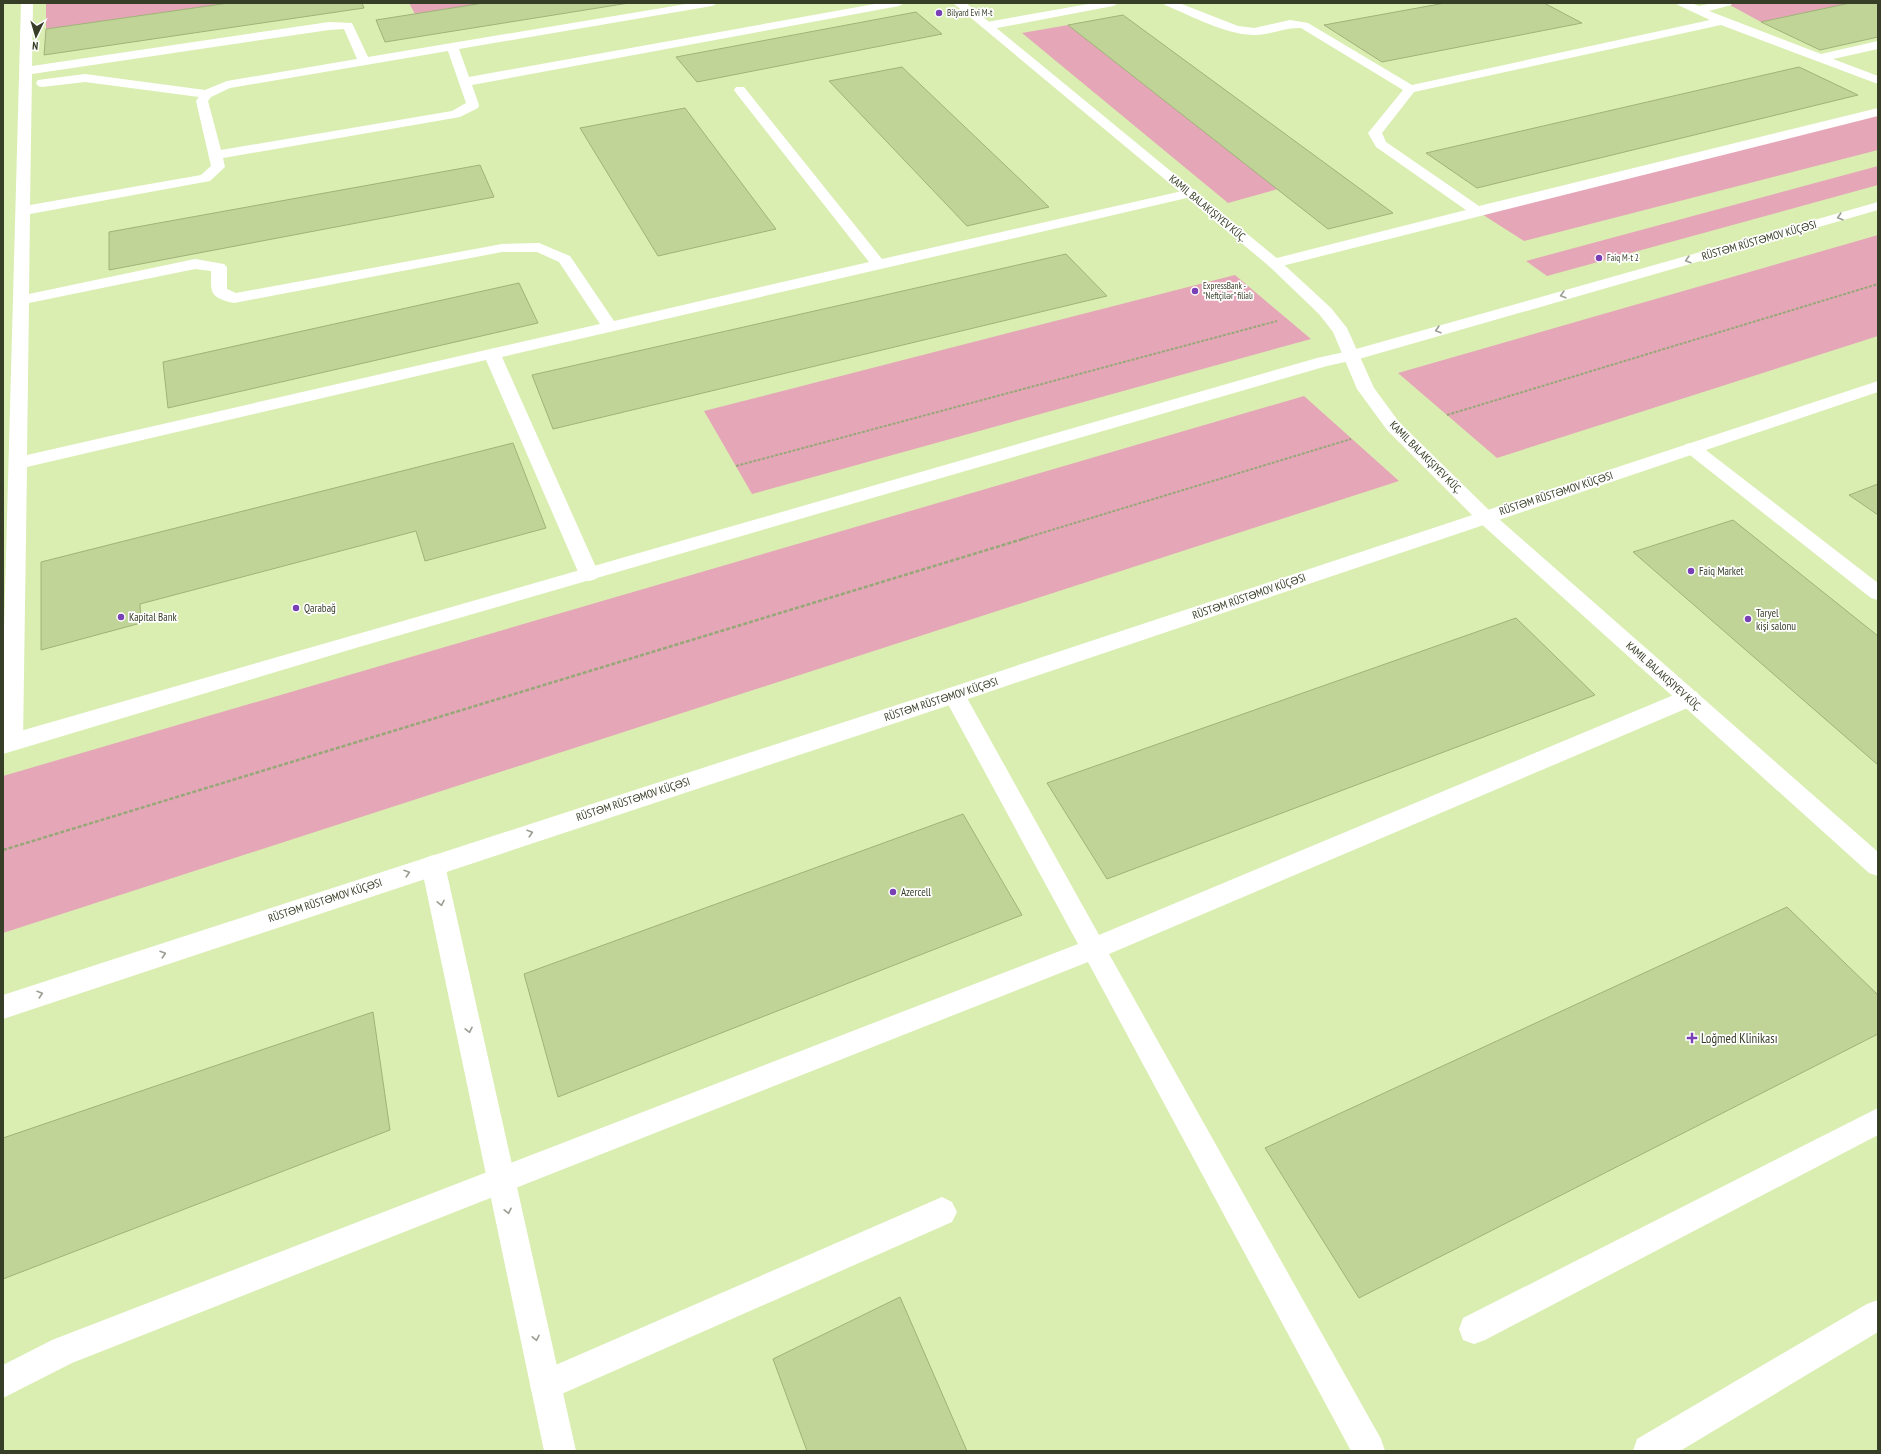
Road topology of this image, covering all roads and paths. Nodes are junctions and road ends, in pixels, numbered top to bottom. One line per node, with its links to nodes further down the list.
1 (27, 3): 16 (main road)
2 (712, 3): 13 (main road)
3 (898, 3): 18 (main road)
4 (959, 3): 11 (main road, KAMIL BALAKIŞIYEV KÜÇ.)
5 (1113, 3): 11 (main road)
6 (1169, 3): 19 (main road)
7 (1682, 3): 9 (main road)
8 (1727, 3): 9 (main road)
9 (1698, 10): 10 (main road)
10 (1722, 21): 14 (main road); 19 (main road)
11 (987, 26): 24 (main road, KAMIL BALAKIŞIYEV KÜÇ.)
12 (1878, 45): 14 (main road)
13 (452, 47): 15 (main road); 18 (main road)
14 (1820, 58): 17 (main road)
15 (364, 62): 16 (main road); 21 (main road)
16 (26, 78): 21 (main road); 27 (main road)
17 (1878, 80)
18 (465, 82): 23 (main road)
19 (1410, 89): 26 (main road)
20 (740, 90): 29 (main road)
21 (207, 94): 23 (main road)
22 (1878, 112): 26 (main road)
23 (215, 155): 27 (main road)
24 (1191, 193): 28 (main road, KAMIL BALAKIŞIYEV KÜÇ.); 29 (main road)
25 (1878, 206): 35 (main road, RÜSTƏM RÜSTƏMOV KÜÇƏSI, one-way to 35)
26 (1477, 210): 28 (main road)
27 (23, 211): 31 (main road)
28 (1274, 263): 35 (main road, KAMIL BALAKIŞIYEV KÜÇ.)
29 (879, 265): 33 (main road)
30 (1878, 284): 37 (path)
31 (21, 300): 33 (main road); 40 (main road)
32 (1279, 320): 41 (path)
33 (610, 327): 34 (main road)
34 (492, 354): 40 (main road); 43 (main road)
35 (1353, 355): 42 (main road, KAMIL BALAKIŞIYEV KÜÇ.); 43 (main road, RÜSTƏM RÜSTƏMOV KÜÇƏSI)
36 (1878, 386): 39 (main road, RÜSTƏM RÜSTƏMOV KÜÇƏSI)
37 (1447, 415)
38 (1352, 439): 48 (path)
39 (1692, 448): 42 (main road, RÜSTƏM RÜSTƏMOV KÜÇƏSI); 44 (main road)
40 (18, 463): 47 (main road)
41 (736, 466)
42 (1485, 517): 45 (main road, RÜSTƏM RÜSTƏMOV KÜÇƏSI); 46 (main road, KAMIL BALAKIŞIYEV KÜÇ.)
43 (589, 574): 47 (main road, RÜSTƏM RÜSTƏMOV KÜÇƏSI)
44 (1878, 593)
45 (954, 695): 49 (main road, RÜSTƏM RÜSTƏMOV KÜÇƏSI, one-way to 45); 51 (main road)
46 (1689, 698): 50 (main road, KAMIL BALAKIŞIYEV KÜÇ.); 51 (main road)
47 (8, 743)
48 (3, 850)
49 (432, 865): 52 (main road, RÜSTƏM RÜSTƏMOV KÜÇƏSI, one-way to 49); 54 (main road, one-way to 54)
50 (1878, 866)
51 (1093, 949): 54 (main road); 61 (main road)
52 (3, 1007)
53 (1878, 1121): 57 (main road)
54 (501, 1179): 58 (main road); 59 (main road, one-way to 59)
55 (942, 1212): 59 (main road)
56 (1878, 1314): 62 (main road)
57 (1474, 1329)
58 (3, 1382)
59 (546, 1385): 60 (main road)
60 (560, 1451)
61 (1369, 1451)
62 (1649, 1451)

